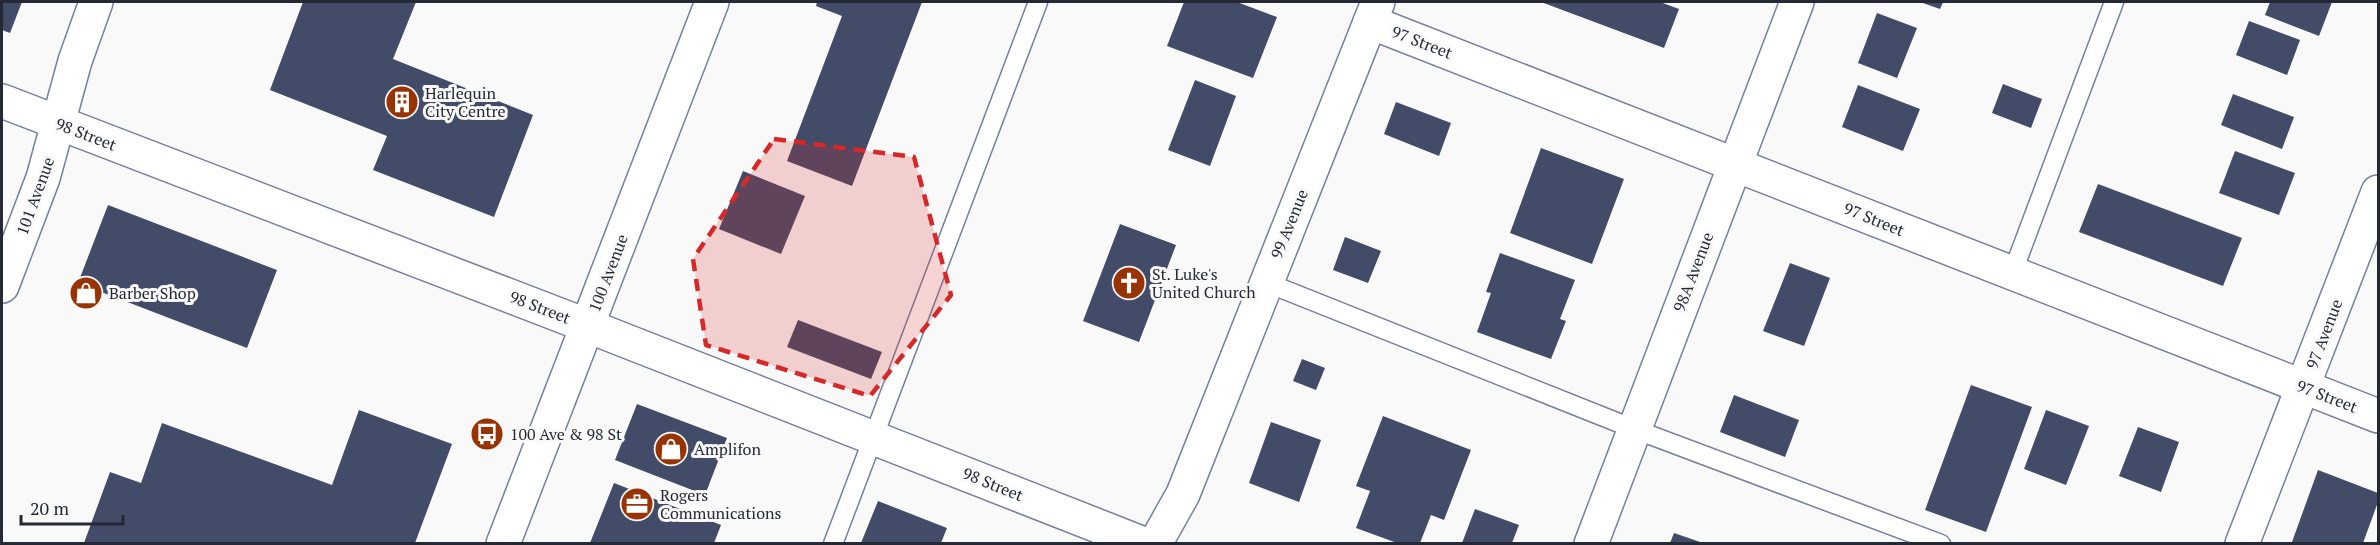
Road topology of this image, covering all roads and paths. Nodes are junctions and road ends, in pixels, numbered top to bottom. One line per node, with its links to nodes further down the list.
1 (96, 2): 8 (street, 101 Avenue)
2 (712, 2): 14 (street, 100 Avenue)
3 (1038, 2): 18 (lane)
4 (1797, 2): 9 (street, 98A Avenue)
5 (2114, 2): 11 (lane)
6 (1374, 12): 9 (street, 97 Street); 12 (street, 99 Avenue)
7 (2, 101): 8 (street, 98 Street)
8 (59, 124): 13 (street, 101 Avenue); 14 (street, 98 Street)
9 (1735, 163): 11 (street, 97 Street); 17 (street, 98A Avenue)
10 (2379, 192): 15 (street, 97 Avenue)
11 (2012, 274): 15 (street, 97 Street)
12 (1265, 282): 17 (lane); 22 (street, 99 Avenue)
13 (2, 286)
14 (588, 326): 18 (street, 98 Street); 19 (street, 100 Avenue)
15 (2304, 387): 16 (street, 97 Street); 25 (street, 97 Avenue)
16 (2379, 416)
17 (1634, 429): 23 (street, 98A Avenue); 24 (lane)
18 (873, 436): 20 (lane); 21 (street, 98 Street)
19 (504, 543)
20 (833, 543)
21 (1144, 543)
22 (1155, 543)
23 (1591, 543)
24 (1941, 543)
25 (2242, 543)

